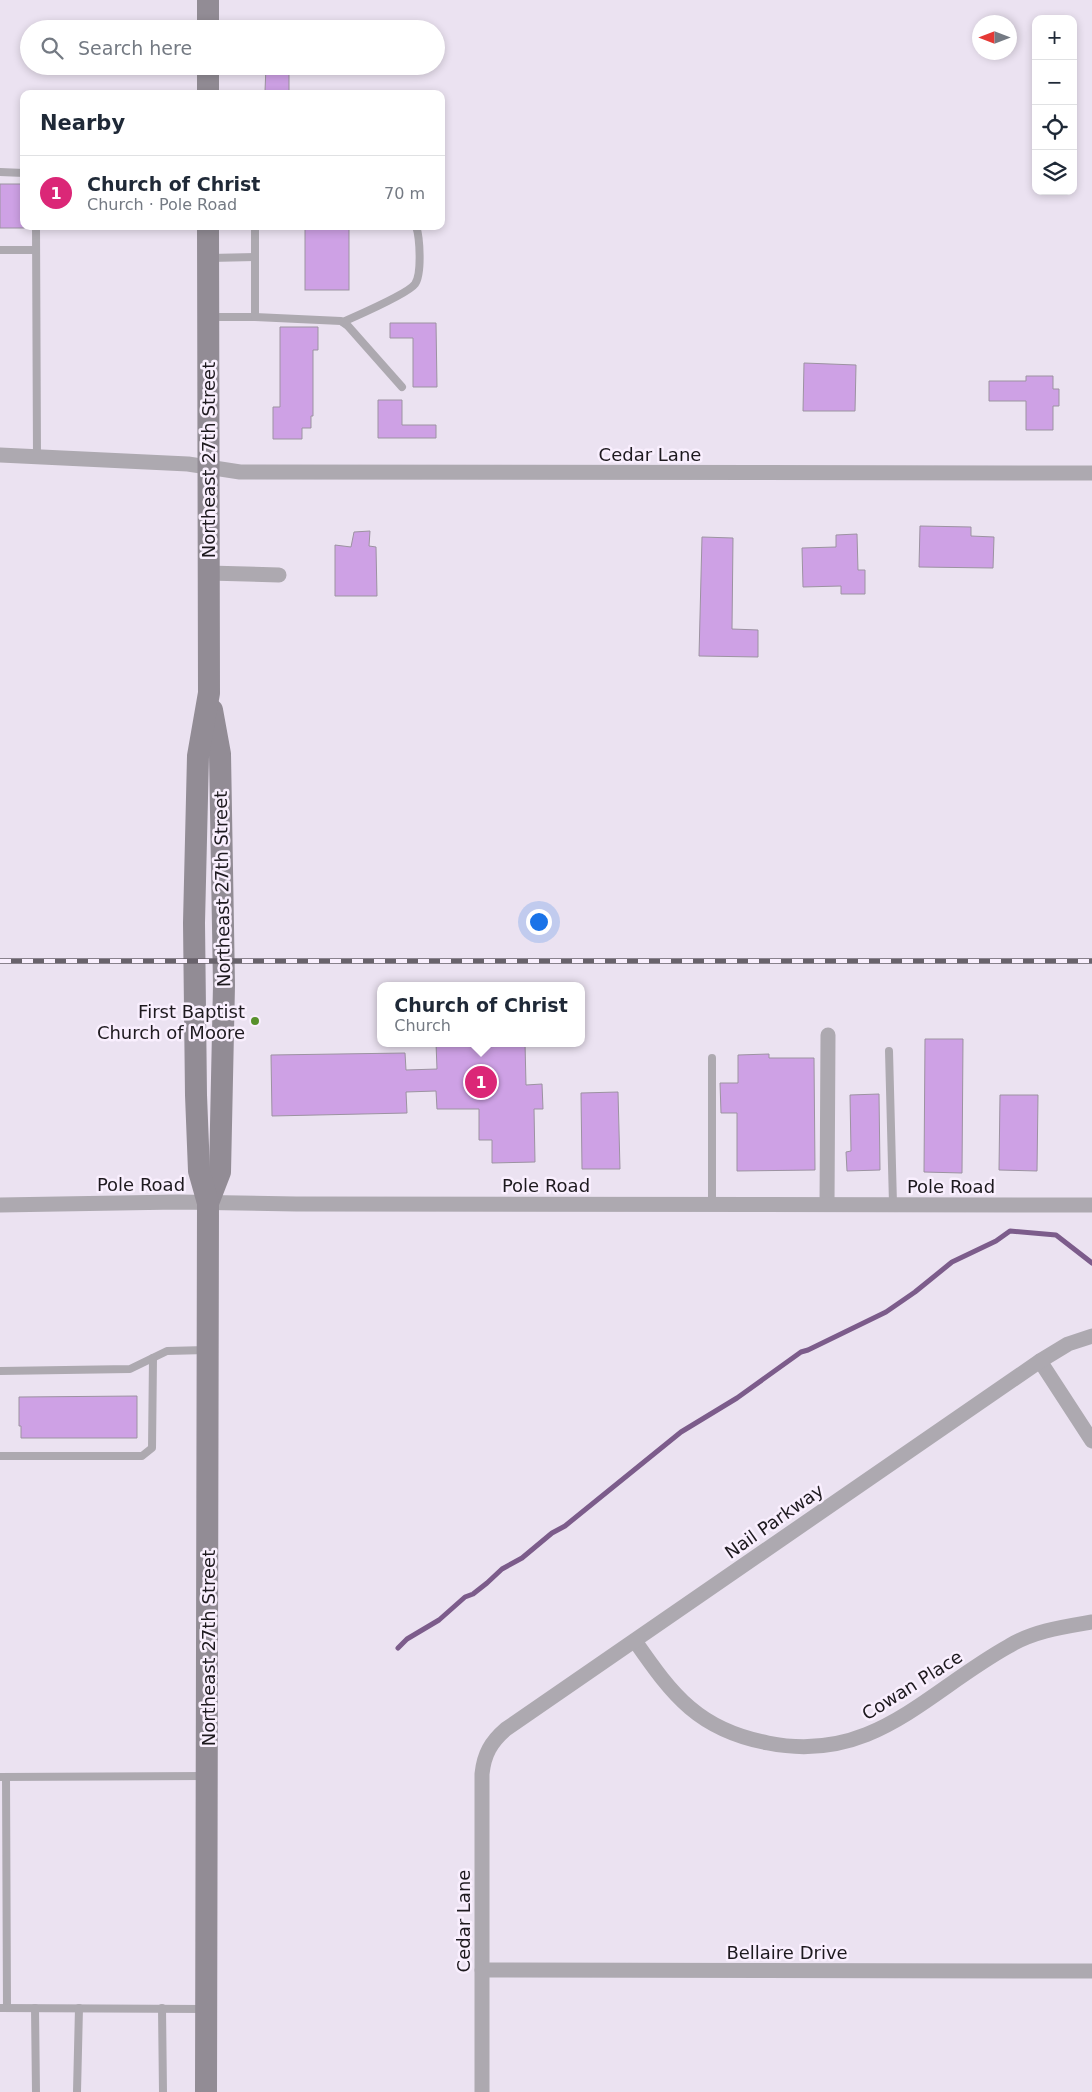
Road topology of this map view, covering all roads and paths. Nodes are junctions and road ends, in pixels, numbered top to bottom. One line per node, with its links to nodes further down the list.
1 (208, 0): 2 (main road)
2 (208, 20)
3 (208, 75): 4 (main road)
4 (208, 90)
5 (0, 172): 6 (lane)
6 (20, 172)
7 (36, 230): 12 (lane)
8 (208, 230): 14 (main road, Northeast 27th Street)
9 (255, 230): 13 (lane)
10 (417, 230): 17 (lane)
11 (0, 250): 12 (lane)
12 (36, 250): 20 (lane)
13 (255, 257): 14 (lane); 16 (lane)
14 (208, 258): 15 (main road, Northeast 27th Street)
15 (208, 317): 16 (lane); 21 (main road, Northeast 27th Street)
16 (255, 317): 17 (lane)
17 (342, 322): 18 (lane)
18 (402, 387)
19 (0, 455): 20 (street, Cedar Lane)
20 (37, 457): 21 (street, Cedar Lane)
21 (208, 467): 22 (street, Cedar Lane); 23 (main road, Northeast 27th Street)
22 (1092, 473)
23 (208, 573): 24 (street); 25 (main road, Northeast 27th Street)
24 (279, 575)
25 (209, 693): 29 (main road, Northeast 27th Street); 29 (main road, Northeast 27th Street)
26 (828, 1035): 31 (street)
27 (889, 1051): 32 (lane)
28 (712, 1058): 30 (lane)
29 (208, 1203): 30 (street, Pole Road); 33 (street, Pole Road); 36 (main road, Northeast 27th Street)
30 (712, 1204): 31 (street, Pole Road)
31 (828, 1204): 32 (street, Pole Road)
32 (893, 1204): 34 (street, Pole Road)
33 (0, 1205)
34 (1092, 1205)
35 (1092, 1336): 38 (street, Nail Parkway)
36 (208, 1350): 37 (lane); 45 (main road, Northeast 27th Street)
37 (153, 1358): 39 (lane); 41 (lane)
38 (1040, 1361): 40 (street); 43 (street, Nail Parkway)
39 (0, 1371)
40 (1092, 1441)
41 (0, 1456)
42 (1092, 1622): 43 (street, Cowan Place)
43 (634, 1641): 44 (street, Nail Parkway)
44 (487, 1752): 47 (street, Cedar Lane)
45 (207, 1776): 46 (lane); 53 (main road, Northeast 27th Street)
46 (3, 1777): 49 (lane)
47 (482, 1970): 48 (street, Bellaire Drive); 58 (street, Cedar Lane)
48 (1092, 1971)
49 (3, 2008): 50 (lane)
50 (35, 2008): 51 (lane); 54 (lane)
51 (79, 2008): 52 (lane); 55 (lane)
52 (162, 2008): 53 (lane); 56 (lane)
53 (206, 2009): 57 (main road, Northeast 27th Street)
54 (36, 2092)
55 (77, 2092)
56 (163, 2092)
57 (206, 2092)
58 (482, 2092)

